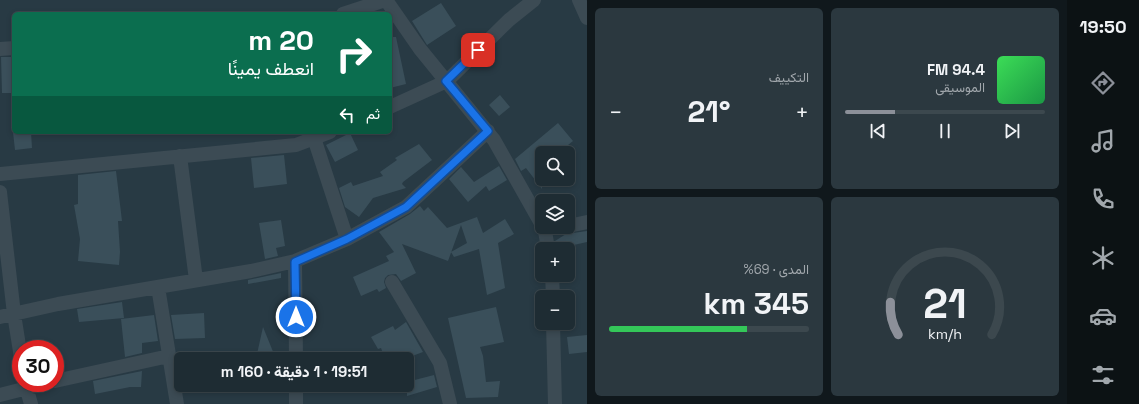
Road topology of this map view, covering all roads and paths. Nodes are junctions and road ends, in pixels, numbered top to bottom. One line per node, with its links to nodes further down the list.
1 (385, 0): 4 (street); 8 (street)
2 (534, 0): 8 (street)
3 (579, 0): 5 (street)
4 (349, 12)
5 (587, 18)
6 (12, 48): 7 (street)
7 (0, 49)
8 (446, 81): 9 (street); 10 (street)
9 (392, 106)
10 (488, 131): 16 (street); 19 (street)
11 (325, 134): 12 (street)
12 (314, 138): 13 (street); 19 (street)
13 (180, 156): 14 (street); 21 (street)
14 (0, 174)
15 (0, 192): 24 (street)
16 (535, 212)
17 (587, 222): 18 (street)
18 (575, 225)
19 (347, 239): 20 (street)
20 (295, 262): 21 (street); 27 (street)
21 (196, 280): 23 (street)
22 (392, 282): 37 (street)
23 (158, 287): 24 (street); 28 (street)
24 (7, 316): 26 (street)
25 (553, 330): 38 (street)
26 (15, 340)
27 (296, 352)
28 (169, 356): 29 (street); 35 (street)
29 (64, 379)
30 (12, 391): 33 (street)
31 (28, 392): 34 (street)
32 (296, 392): 36 (street)
33 (0, 395)
34 (31, 404)
35 (177, 404)
36 (296, 404)
37 (450, 404)
38 (556, 404)

